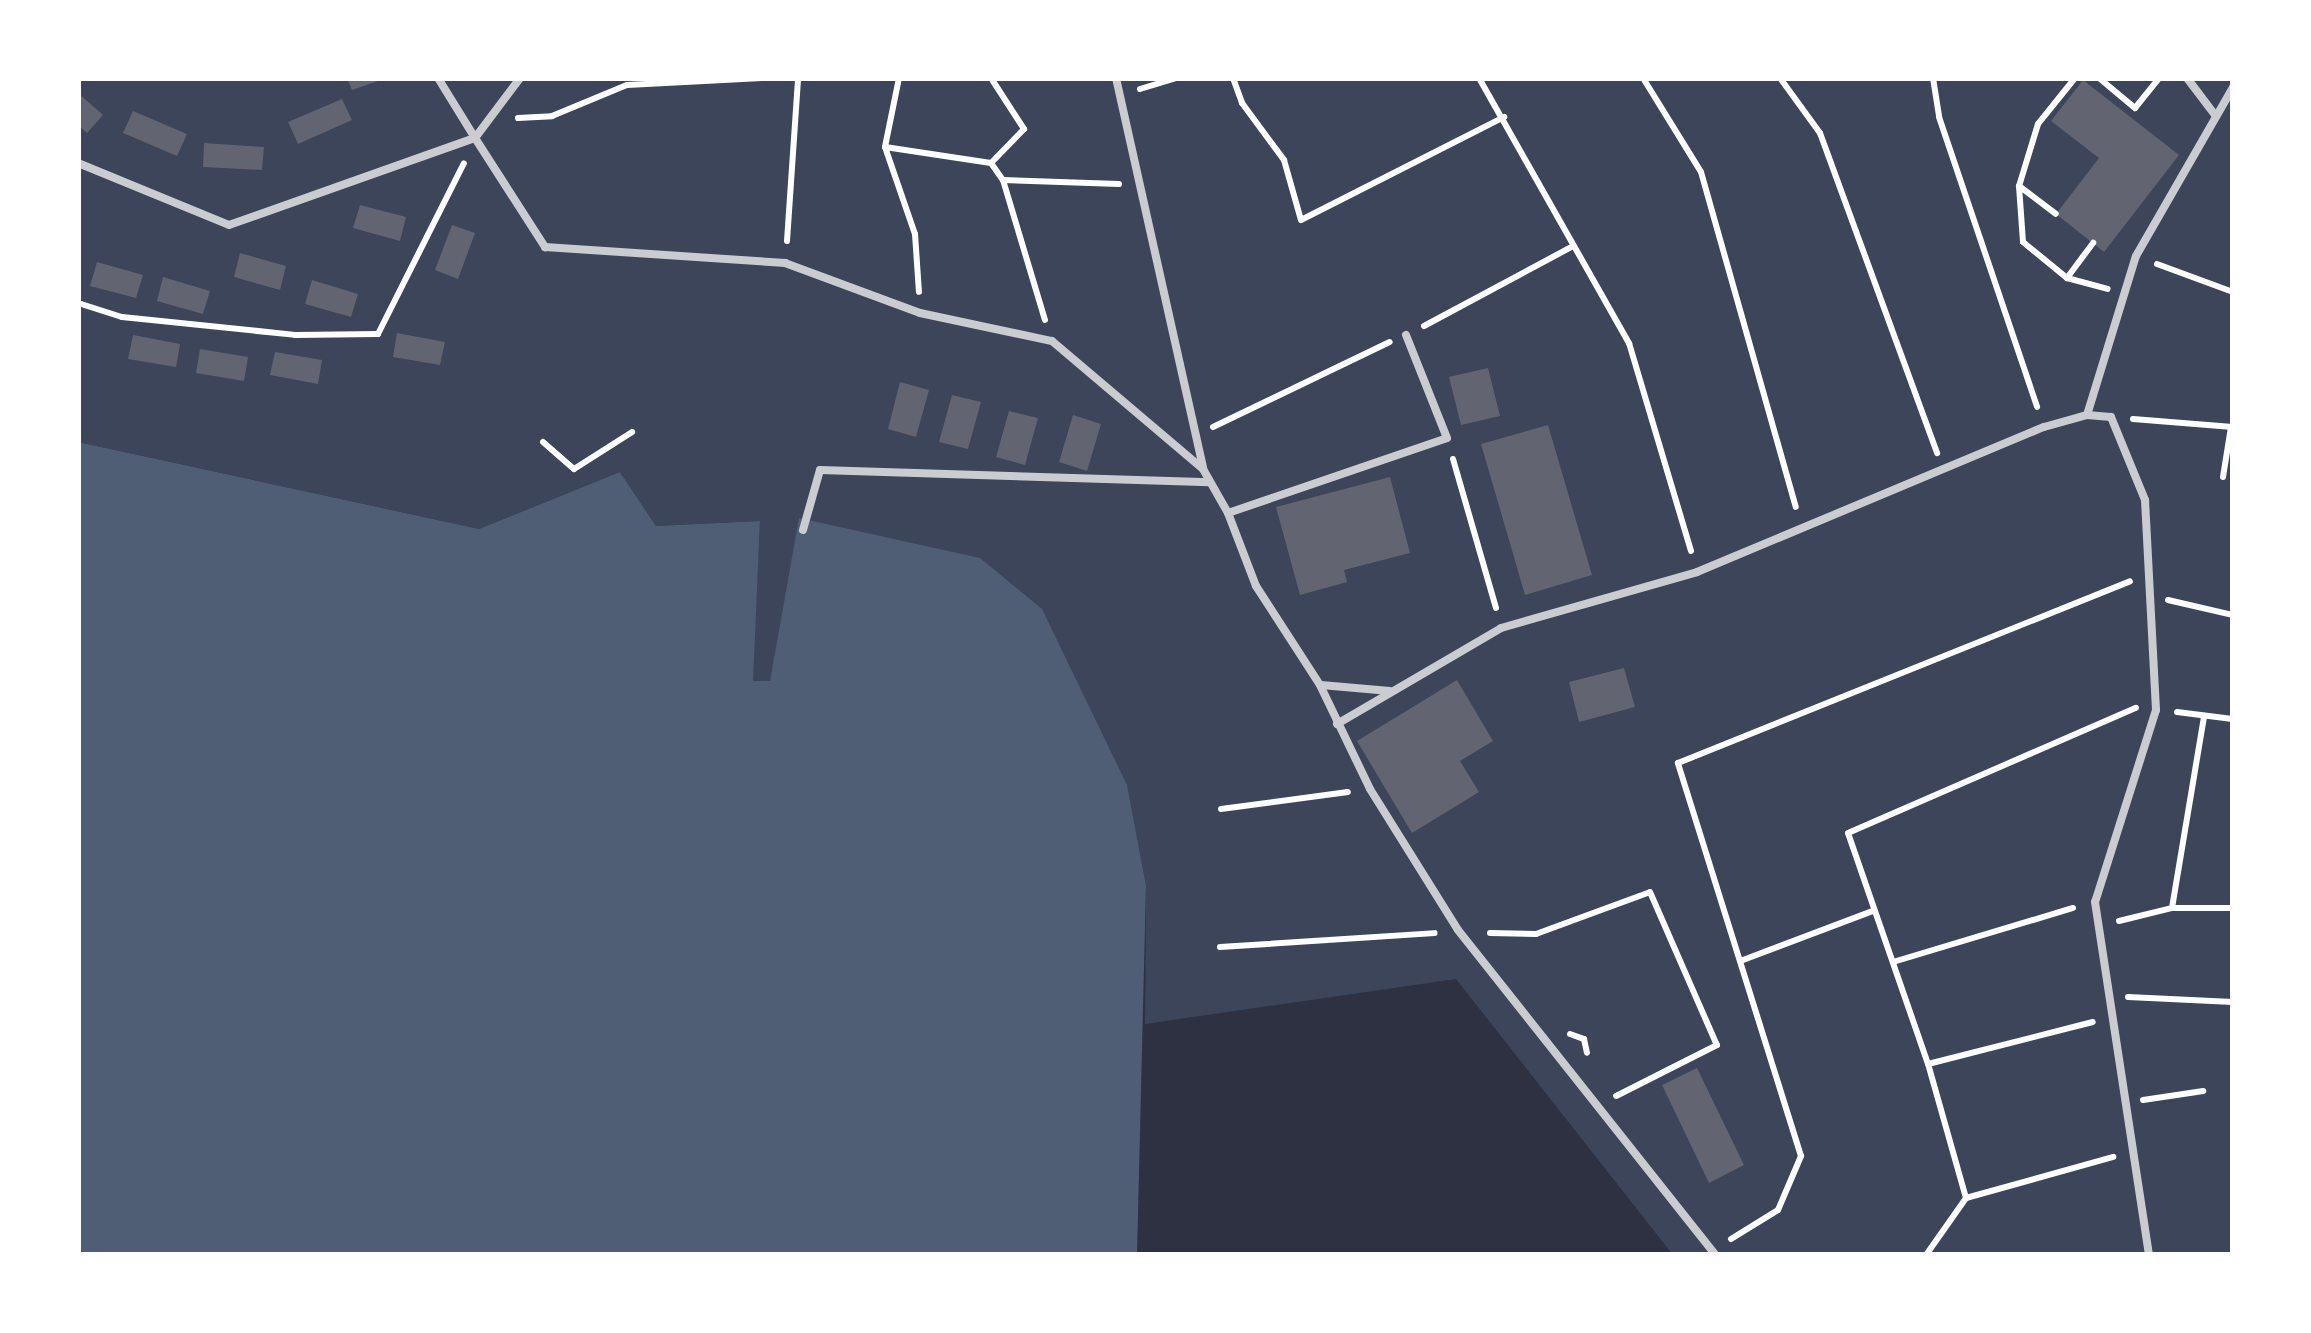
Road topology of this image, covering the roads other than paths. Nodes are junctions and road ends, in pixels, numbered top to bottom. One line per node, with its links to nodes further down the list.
1 (438, 78): 7 (lane)
2 (520, 78): 7 (lane)
3 (1116, 78): 11 (lane)
4 (2186, 78): 6 (lane)
5 (2233, 87): 6 (lane)
6 (2215, 115): 10 (lane)
7 (475, 138): 8 (lane); 11 (lane)
8 (78, 163)
9 (1406, 335): 13 (lane)
10 (2087, 416): 16 (lane); 19 (lane)
11 (1203, 469): 12 (lane)
12 (1211, 482): 13 (lane); 14 (lane)
13 (1228, 513): 15 (lane)
14 (803, 530)
15 (1320, 685): 16 (lane); 17 (lane)
16 (1390, 692): 17 (lane)
17 (1337, 724): 18 (lane)
18 (1714, 1253)
19 (2149, 1255)

